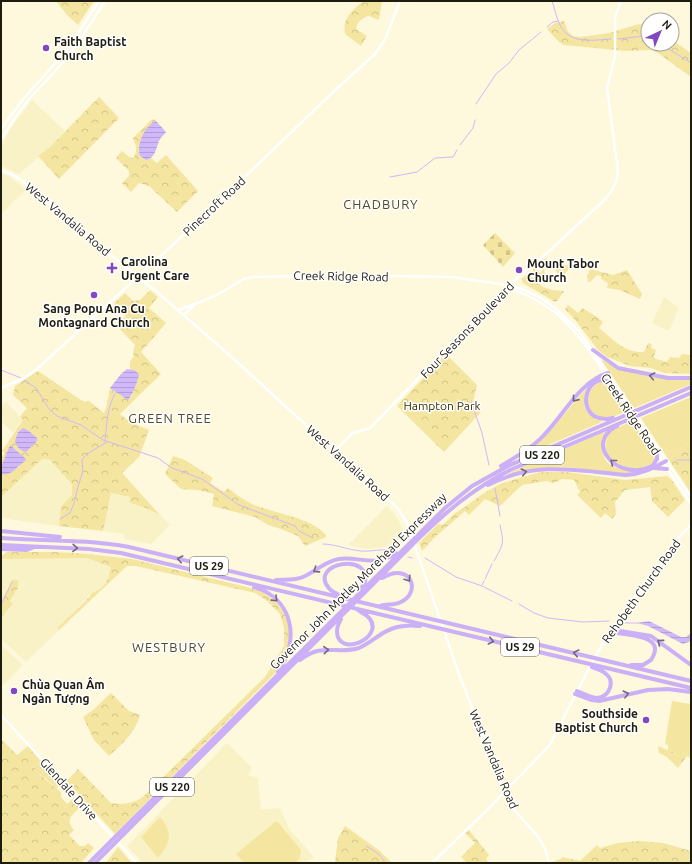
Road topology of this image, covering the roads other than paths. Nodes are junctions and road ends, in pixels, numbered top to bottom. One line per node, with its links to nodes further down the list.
1 (99, 1): 5 (main road)
2 (105, 1): 6 (main road)
3 (400, 1): 8 (main road, Pinecroft Road)
4 (621, 1): 9 (main road, Four Seasons Boulevard)
5 (1, 129)
6 (1, 140)
7 (1, 170): 8 (main road, West Vandalia Road)
8 (138, 276): 13 (main road, West Vandalia Road); 20 (main road, Pinecroft Road)
9 (518, 279): 10 (main road, Four Seasons Boulevard); 11 (main road)
10 (508, 286): 11 (main road, Creek Ridge Road); 12 (main road, Creek Ridge Road); 16 (main road, Creek Ridge Road); 24 (main road, Four Seasons Boulevard)
11 (520, 288): 15 (main road, Creek Ridge Road)
12 (195, 304): 13 (main road); 14 (main road, Creek Ridge Road)
13 (178, 310): 14 (main road, West Vandalia Road)
14 (184, 314): 24 (main road, West Vandalia Road)
15 (592, 350): 16 (main road, Creek Ridge Road); 17 (highway, one-way to 15)
16 (606, 374): 18 (main road, Creek Ridge Road); 26 (main road, Creek Ridge Road); 29 (highway, one-way to 29)
17 (691, 378)
18 (609, 382): 22 (highway); 25 (main road, Creek Ridge Road)
19 (691, 387): 22 (highway, Governor John Motley Morehead Expressway / US 220)
20 (1, 388)
21 (691, 393): 23 (highway, Governor John Motley Morehead Expressway / US 220)
22 (623, 416): 29 (highway, Governor John Motley Morehead Expressway / US 220)
23 (626, 420): 27 (highway, one-way to 23); 31 (highway, Governor John Motley Morehead Expressway / US 220)
24 (336, 450): 64 (main road, West Vandalia Road)
25 (657, 453): 26 (main road, Creek Ridge Road); 27 (highway)
26 (664, 461): 27 (highway); 28 (main road, Creek Ridge Road); 30 (main road, Creek Ridge Road)
27 (653, 467): 28 (highway); 31 (highway, one-way to 27)
28 (668, 469): 32 (main road, Creek Ridge Road)
29 (488, 476): 35 (highway, Governor John Motley Morehead Expressway / US 220)
30 (691, 497)
31 (463, 499): 35 (highway, Governor John Motley Morehead Expressway / US 220)
32 (691, 504)
33 (691, 525): 53 (main road, Rehobeth Church Road)
34 (1, 531): 37 (highway)
35 (418, 537): 39 (highway, Governor John Motley Morehead Expressway / US 220)
36 (1, 538): 37 (highway, US 29)
37 (76, 540): 44 (highway, US 29, one-way to 37)
38 (1, 545): 40 (highway, US 29)
39 (410, 545): 41 (highway, Governor John Motley Morehead Expressway / US 220); 45 (highway, Governor John Motley Morehead Expressway / US 220)
40 (36, 547): 42 (highway); 43 (highway, US 29, one-way to 43)
41 (404, 548): 44 (highway, one-way to 44); 46 (highway, Governor John Motley Morehead Expressway / US 220)
42 (1, 549)
43 (228, 578): 49 (highway, US 29); 58 (highway, one-way to 58)
44 (272, 581): 47 (highway, US 29)
45 (376, 582): 46 (highway, Governor John Motley Morehead Expressway / US 220); 48 (highway, one-way to 48)
46 (359, 595): 47 (highway); 50 (highway, Governor John Motley Morehead Expressway / US 220)
47 (342, 598): 48 (highway, US 29)
48 (379, 606): 56 (highway, US 29, one-way to 48)
49 (356, 608): 51 (highway); 52 (highway, US 29)
50 (344, 611): 51 (highway, Governor John Motley Morehead Expressway / US 220); 58 (highway, Governor John Motley Morehead Expressway / US 220)
51 (341, 616): 57 (highway, Governor John Motley Morehead Expressway / US 220)
52 (425, 625): 54 (highway, US 29, one-way to 54); 57 (highway, one-way to 52)
53 (611, 632): 55 (highway, one-way to 53); 56 (highway); 61 (main road, Rehobeth Church Road)
54 (586, 663): 60 (highway, US 29); 61 (highway)
55 (691, 665)
56 (628, 666): 59 (highway, US 29)
57 (282, 676): 66 (highway, Governor John Motley Morehead Expressway / US 220)
58 (275, 678): 65 (highway, Governor John Motley Morehead Expressway / US 220)
59 (691, 681)
60 (691, 688)
61 (576, 692): 62 (highway, one-way to 62); 64 (main road, Rehobeth Church Road)
62 (691, 692)
63 (1, 715): 67 (main road, Glendale Drive)
64 (505, 791): 68 (main road, Rehobeth Church Road); 69 (main road, West Vandalia Road)
65 (89, 863)
66 (96, 863)
67 (137, 863)
68 (432, 863)
69 (549, 863)

